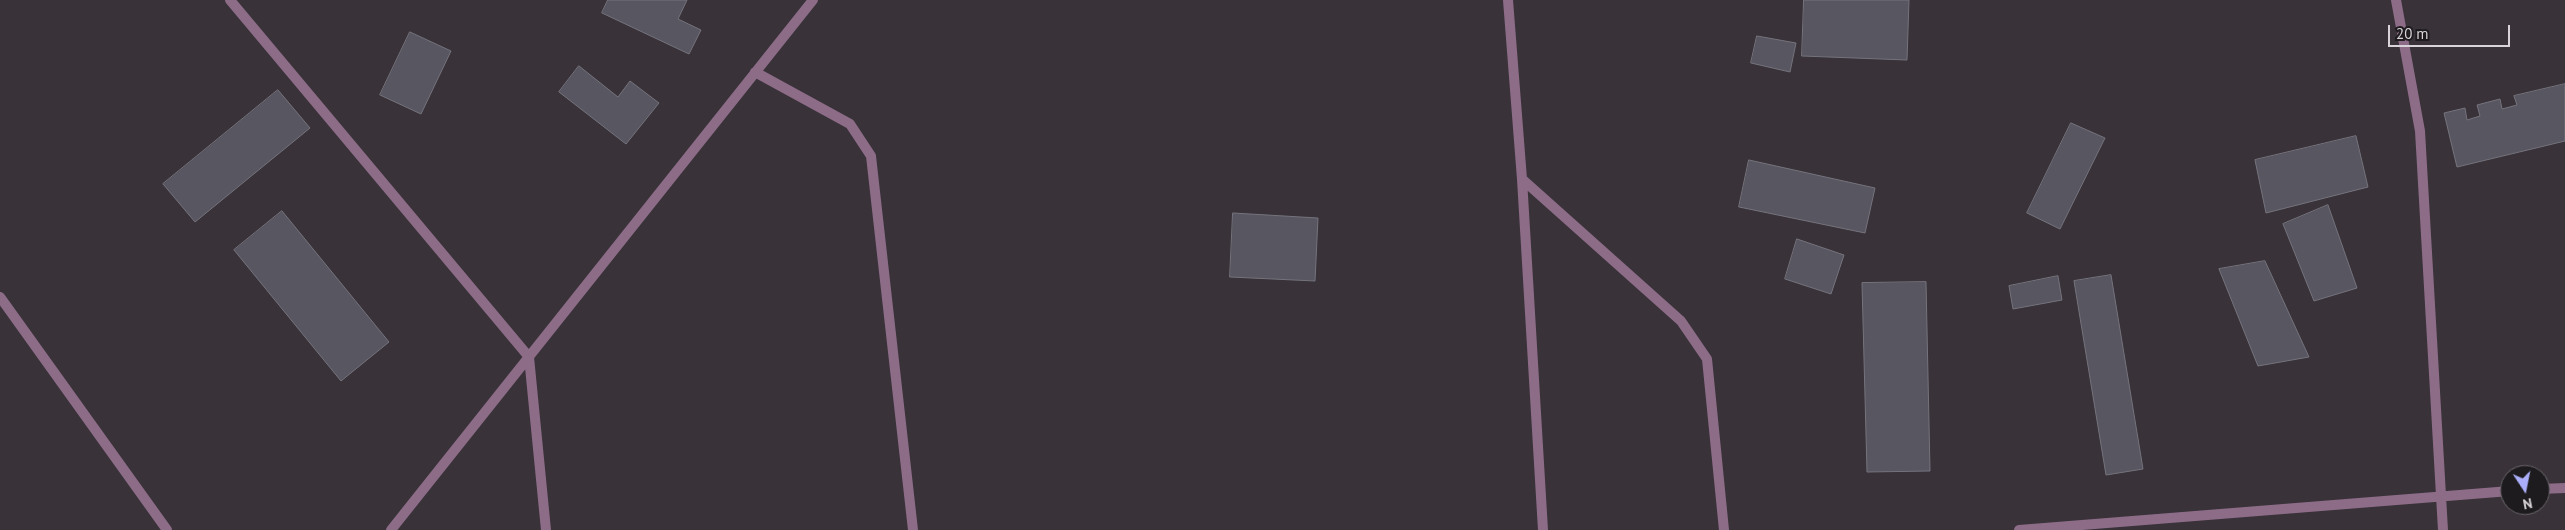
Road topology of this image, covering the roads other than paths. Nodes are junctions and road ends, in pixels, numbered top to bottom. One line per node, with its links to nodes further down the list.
1 (230, 0): 8 (street)
2 (813, 0): 5 (street)
3 (1508, 0): 6 (street)
4 (2396, 0): 12 (street)
5 (755, 72): 8 (street); 16 (street)
6 (1522, 179): 17 (street); 18 (street)
7 (0, 297): 13 (street)
8 (529, 357): 14 (street); 15 (street)
9 (2565, 488): 10 (street)
10 (2550, 489)
11 (2500, 492): 12 (street)
12 (2439, 496): 19 (street); 20 (street)
13 (167, 530)
14 (391, 530)
15 (546, 530)
16 (913, 530)
17 (1543, 530)
18 (1724, 530)
19 (2019, 530)
20 (2443, 530)

